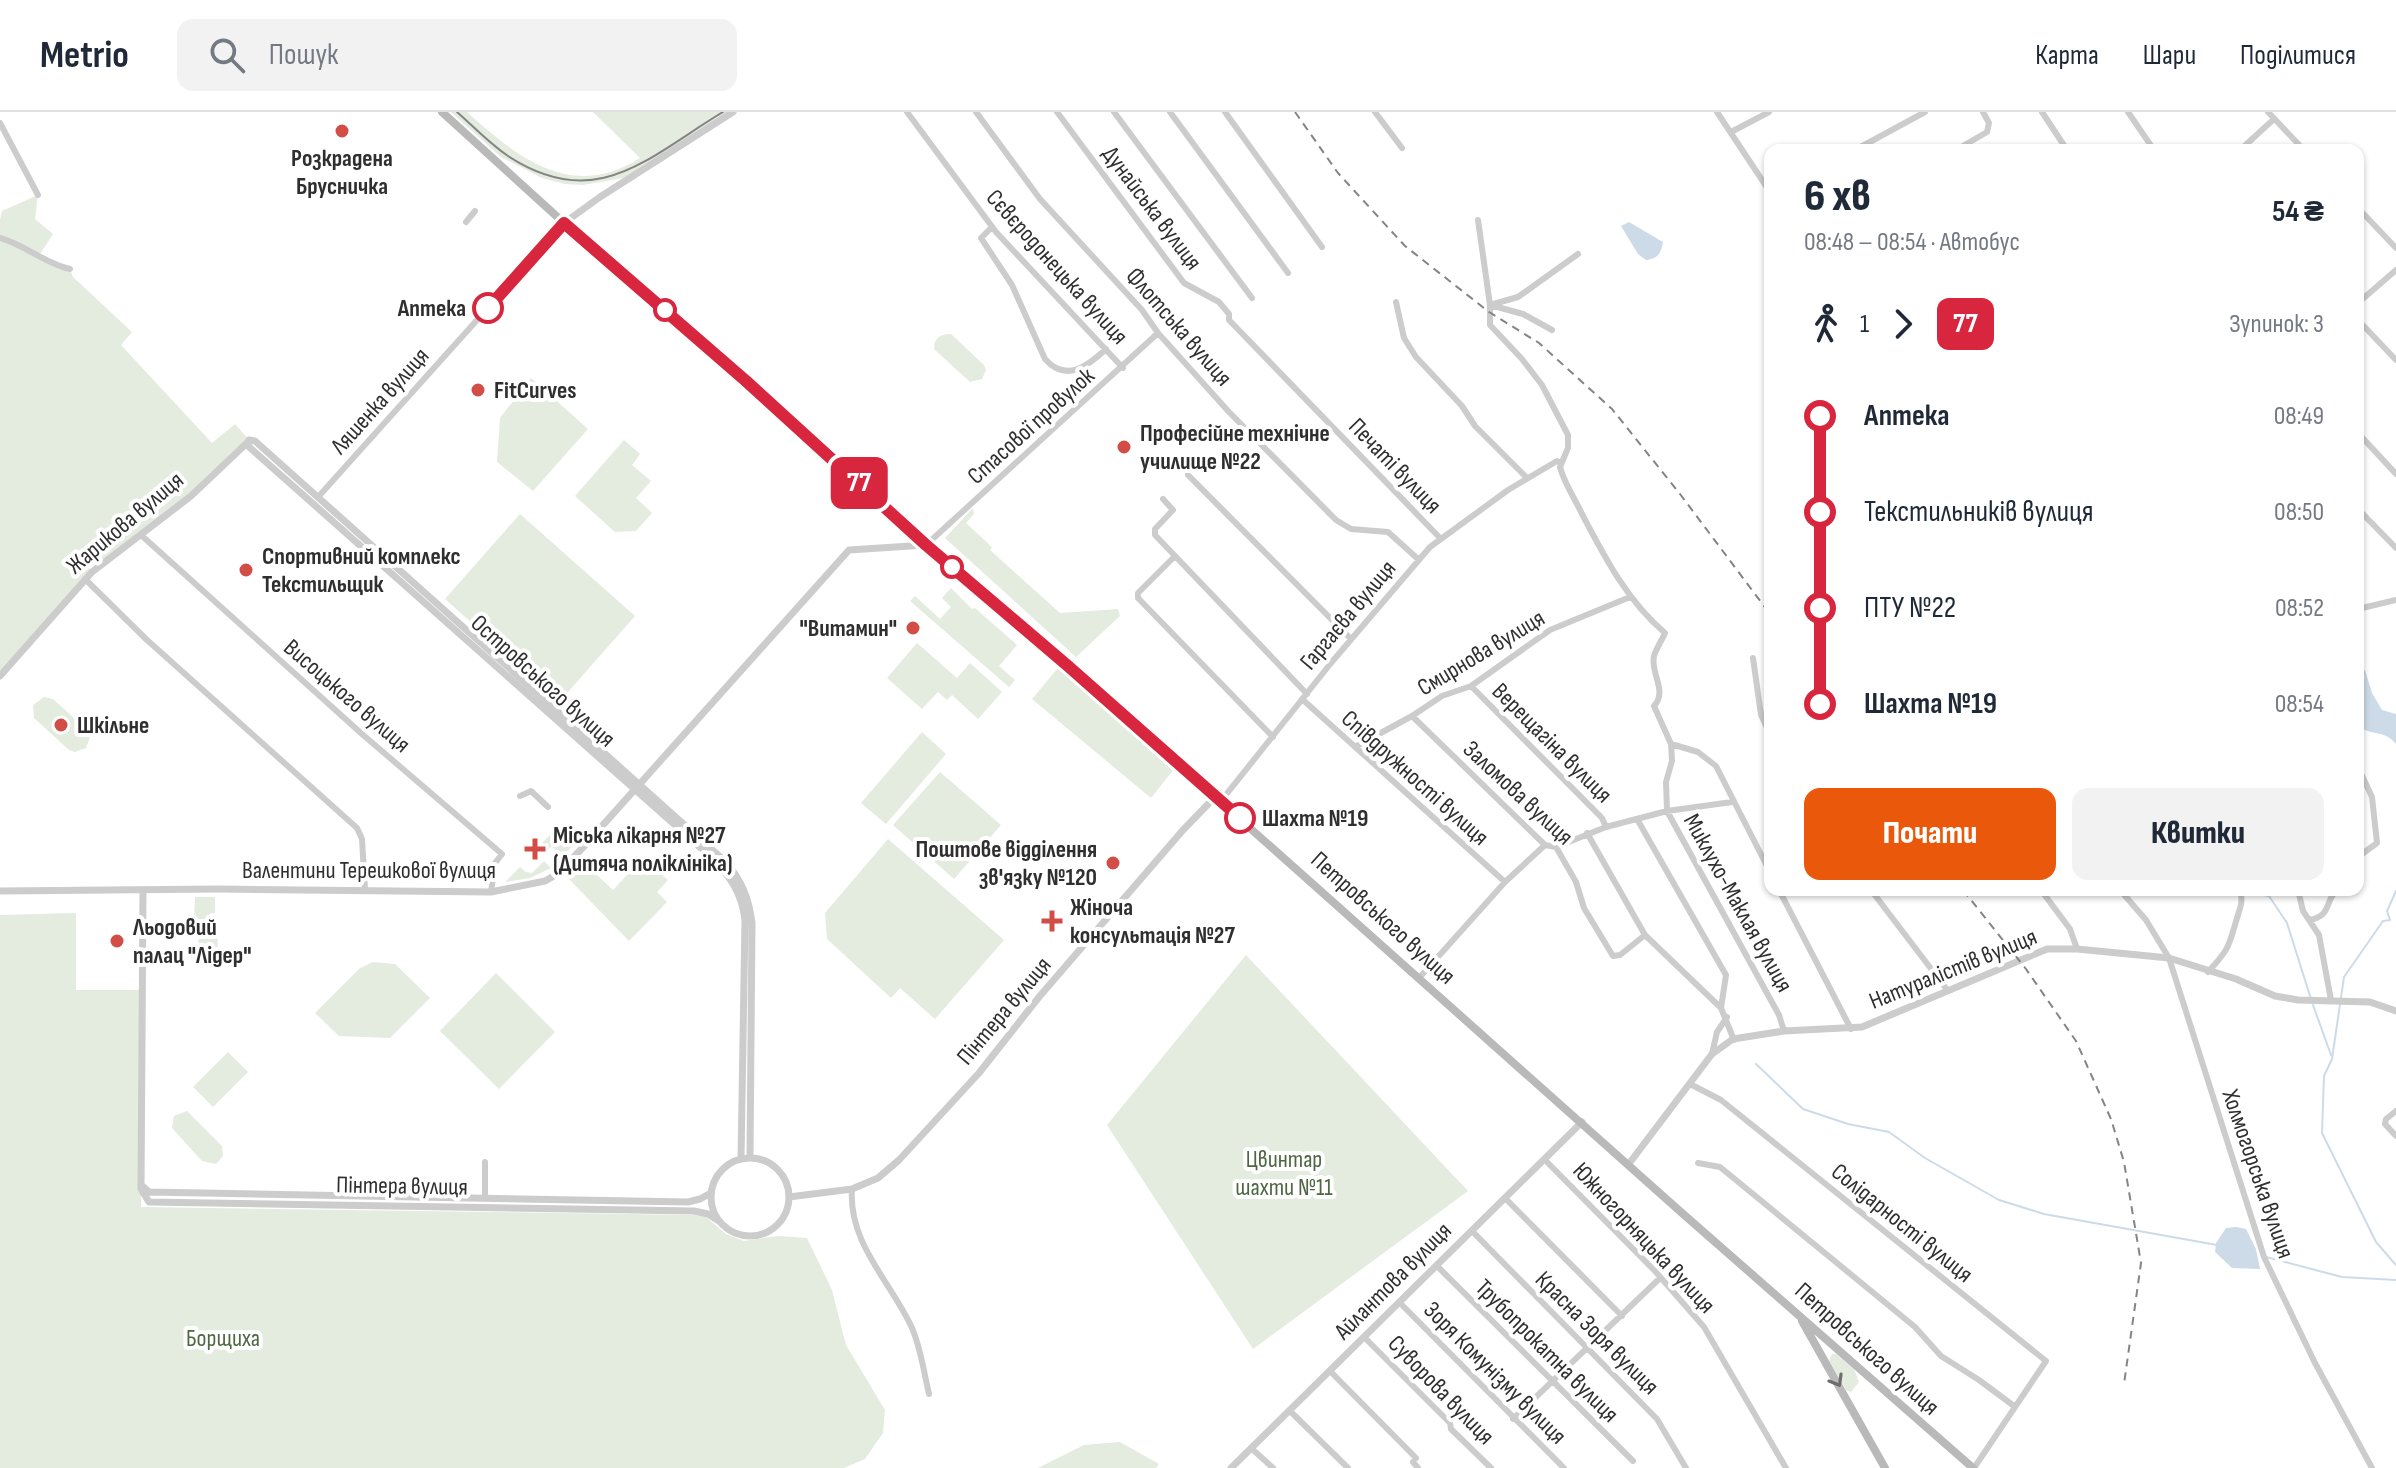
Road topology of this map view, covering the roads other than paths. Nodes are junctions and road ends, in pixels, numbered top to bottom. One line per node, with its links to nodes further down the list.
1 (442, 112): 33 (main road, Петровського вулиця)
2 (733, 112): 33 (street)
3 (907, 112): 34 (street, Сєвєродонецька вулиця)
4 (976, 112): 49 (street, Флотська вулиця)
5 (1057, 112): 46 (street, Дунайська вулиця)
6 (1114, 112): 42 (street)
7 (1170, 112): 41 (street)
8 (1225, 112): 36 (street)
9 (1375, 112): 26 (street)
10 (1717, 112): 19 (street)
11 (1769, 112): 19 (street)
12 (1925, 112): 20 (street)
13 (1983, 112): 21 (street)
14 (2042, 112): 22 (street)
15 (2128, 112): 23 (street)
16 (2268, 112): 17 (street)
17 (2274, 119): 24 (street); 25 (street)
18 (0, 123): 28 (street)
19 (1731, 132): 27 (street)
20 (1866, 144)
21 (1966, 144)
22 (2063, 144)
23 (2150, 144)
24 (2247, 144)
25 (2298, 144)
26 (1402, 148)
27 (1764, 183)
28 (38, 195)
29 (475, 211): 32 (street)
30 (2364, 214): 37 (street)
31 (1478, 220): 45 (street)
32 (466, 222)
33 (564, 223): 59 (street, Ляшенка вулиця); 64 (main road, Петровського вулиця)
34 (992, 227): 50 (street, Сєвєродонецька вулиця); 50 (street)
35 (0, 238): 39 (street)
36 (1322, 247)
37 (2396, 248)
38 (1578, 254): 45 (street)
39 (70, 269)
40 (2396, 270): 43 (street)
41 (1288, 273)
42 (1252, 298)
43 (2364, 298)
44 (1396, 302): 58 (street)
45 (1490, 305): 48 (street); 55 (street)
46 (1229, 314): 63 (street, Печаті вулиця)
47 (2364, 326): 51 (street)
48 (1552, 330)
49 (1158, 333): 52 (street, Стасової провулок); 67 (street, Флотська вулиця)
50 (1106, 349): 52 (street, Сєвєродонецька вулиця)
51 (2396, 360)
52 (1123, 368): 64 (street, Стасової провулок)
53 (2364, 439): 56 (street)
54 (249, 440): 59 (street, Островського вулиця); 62 (street, Жарикова вулиця); 83 (street, Островського вулиця)
55 (1561, 463): 58 (street, Гаргаєва вулиця); 69 (street)
56 (2396, 474)
57 (1188, 475): 72 (street)
58 (1527, 478): 63 (street, Гаргаєва вулиця)
59 (319, 496): 83 (street, Островського вулиця)
60 (1163, 499): 66 (street, Співдружності вулиця)
61 (2364, 515): 65 (street)
62 (141, 535): 68 (street, Жарикова вулиця); 100 (street, Висоцького вулиця)
63 (1441, 539): 67 (street, Гаргаєва вулиця)
64 (926, 545): 83 (street, Валентини Терешкової вулиця); 85 (main road, Петровського вулиця)
65 (2396, 548)
66 (1175, 556): 76 (street, Співдружності вулиця); 79 (street)
67 (1418, 559): 72 (street, Гаргаєва вулиця)
68 (85, 579): 74 (street, Жарикова вулиця); 97 (street)
69 (1630, 597): 75 (street, Смирнова вулиця); 80 (street)
70 (2396, 600): 71 (street)
71 (2364, 608)
72 (1351, 639): 76 (street, Гаргаєва вулиця)
73 (1753, 658): 78 (street)
74 (0, 676)
75 (1471, 686): 77 (street, Смирнова вулиця); 90 (street, Верещагіна вулиця)
76 (1304, 696): 79 (street, Гаргаєва вулиця); 81 (street, Співдружності вулиця)
77 (1412, 716): 81 (street, Смирнова вулиця); 92 (street, Заломова вулиця)
78 (1764, 721)
79 (1273, 737): 85 (street, Гаргаєва вулиця)
80 (1671, 744): 86 (street); 88 (street, Миклухо-Маклая вулиця)
81 (1355, 747): 96 (street, Співдружності вулиця)
82 (2364, 780): 94 (street)
83 (637, 787): 100 (street, Валентини Терешкової вулиця); 127 (street, Островського вулиця)
84 (520, 796): 87 (street)
85 (1218, 799): 113 (main road, Петровського вулиця); 132 (street, Пінтера вулиця)
86 (1732, 802): 88 (street); 95 (street)
87 (548, 807)
88 (1667, 811): 89 (street); 120 (street, Миклухо-Маклая вулиця)
89 (1637, 819): 90 (street); 116 (street)
90 (1606, 827): 91 (street)
91 (1587, 833): 93 (street); 109 (street, Верещагіна вулиця)
92 (1545, 845): 93 (street, Заломова вулиця); 96 (street)
93 (1556, 847): 109 (street, Заломова вулиця)
94 (2364, 853)
95 (1764, 861)
96 (1505, 882): 113 (street)
97 (365, 890): 99 (street, Валентини Терешкової вулиця); 100 (street, Валентини Терешкової вулиця)
98 (0, 891): 99 (street, Валентини Терешкової вулиця)
99 (143, 891): 137 (street, Пінтера вулиця)
100 (491, 892)
101 (1782, 896): 119 (street)
102 (1876, 896): 114 (street)
103 (2045, 896): 110 (street)
104 (2125, 896): 111 (street, Холмогорська вулиця)
105 (2241, 896): 112 (street)
106 (2299, 896): 108 (street)
107 (2331, 896): 108 (street)
108 (2309, 920): 115 (street)
109 (1645, 935): 116 (street, Верещагіна вулиця)
110 (2077, 949): 111 (street, Натуралістів вулиця); 114 (street, Натуралістів вулиця)
111 (2169, 958): 112 (street, Натуралістів вулиця); 165 (street, Холмогорська вулиця)
112 (2208, 972): 115 (street, Натуралістів вулиця)
113 (1420, 977): 125 (main road, Петровського вулиця)
114 (1948, 991): 119 (street, Натуралістів вулиця)
115 (2331, 1000): 117 (street, Натуралістів вулиця)
116 (1721, 1008): 118 (street, Верещагіна вулиця)
117 (2396, 1011)
118 (1727, 1017): 121 (street, Верещагіна вулиця); 122 (street)
119 (1851, 1029): 120 (street, Натуралістів вулиця)
120 (1784, 1031): 121 (street, Натуралістів вулиця)
121 (1734, 1040): 122 (street, Натуралістів вулиця)
122 (1712, 1054): 123 (street, Натуралістів вулиця)
123 (1690, 1084): 131 (street, Натуралістів вулиця); 150 (street, Солідарності вулиця)
124 (2396, 1111): 126 (street)
125 (1582, 1122): 128 (street, Айлантова вулиця); 131 (main road, Петровського вулиця)
126 (2396, 1136)
127 (745, 1158): 133 (street); 134 (street)
128 (1545, 1160): 136 (street, Айлантова вулиця); 141 (street, Южногорняцька вулиця)
129 (485, 1162): 135 (street)
130 (1698, 1163): 150 (street)
131 (1628, 1165): 143 (main road, Петровського вулиця)
132 (852, 1189): 134 (street, Пінтера вулиця); 149 (street)
133 (711, 1193): 135 (street, Пінтера вулиця); 138 (street)
134 (789, 1197): 138 (street)
135 (485, 1198): 137 (street, Пінтера вулиця)
136 (1506, 1199): 139 (street, Айлантова вулиця); 144 (street)
137 (429, 1202): 138 (street, Пінтера вулиця)
138 (719, 1221)
139 (1472, 1231): 140 (street, Айлантова вулиця); 146 (street, Красна Зоря вулиця)
140 (1437, 1266): 142 (street, Айлантова вулиця); 148 (street, Трубопрокатна вулиця)
141 (1659, 1279): 144 (street); 162 (street, Южногорняцька вулиця)
142 (1400, 1303): 145 (street, Айлантова вулиця); 152 (street, Зоря Комунізму вулиця)
143 (1798, 1314): 163 (main road, one-way to 163); 164 (main road, Петровського вулиця)
144 (1622, 1316): 146 (street)
145 (1364, 1337): 147 (street, Айлантова вулиця); 159 (street, Суворова вулиця)
146 (1588, 1349): 148 (street); 161 (street, Красна Зоря вулиця)
147 (1330, 1371): 151 (street, Айлантова вулиця); 155 (street)
148 (1552, 1383): 152 (street); 154 (street, Трубопрокатна вулиця)
149 (929, 1394)
150 (2014, 1406): 164 (street, Солідарності вулиця)
151 (1290, 1411): 153 (street, Айлантова вулиця); 158 (street)
152 (1513, 1419): 160 (street, Зоря Комунізму вулиця)
153 (1251, 1448): 156 (street, Айлантова вулиця); 157 (street)
154 (1633, 1461)
155 (1416, 1463)
156 (1231, 1468)
157 (1273, 1468)
158 (1348, 1468)
159 (1491, 1468)
160 (1564, 1468)
161 (1686, 1468)
162 (1786, 1468)
163 (1885, 1468)
164 (1973, 1468)
165 (2372, 1468)

